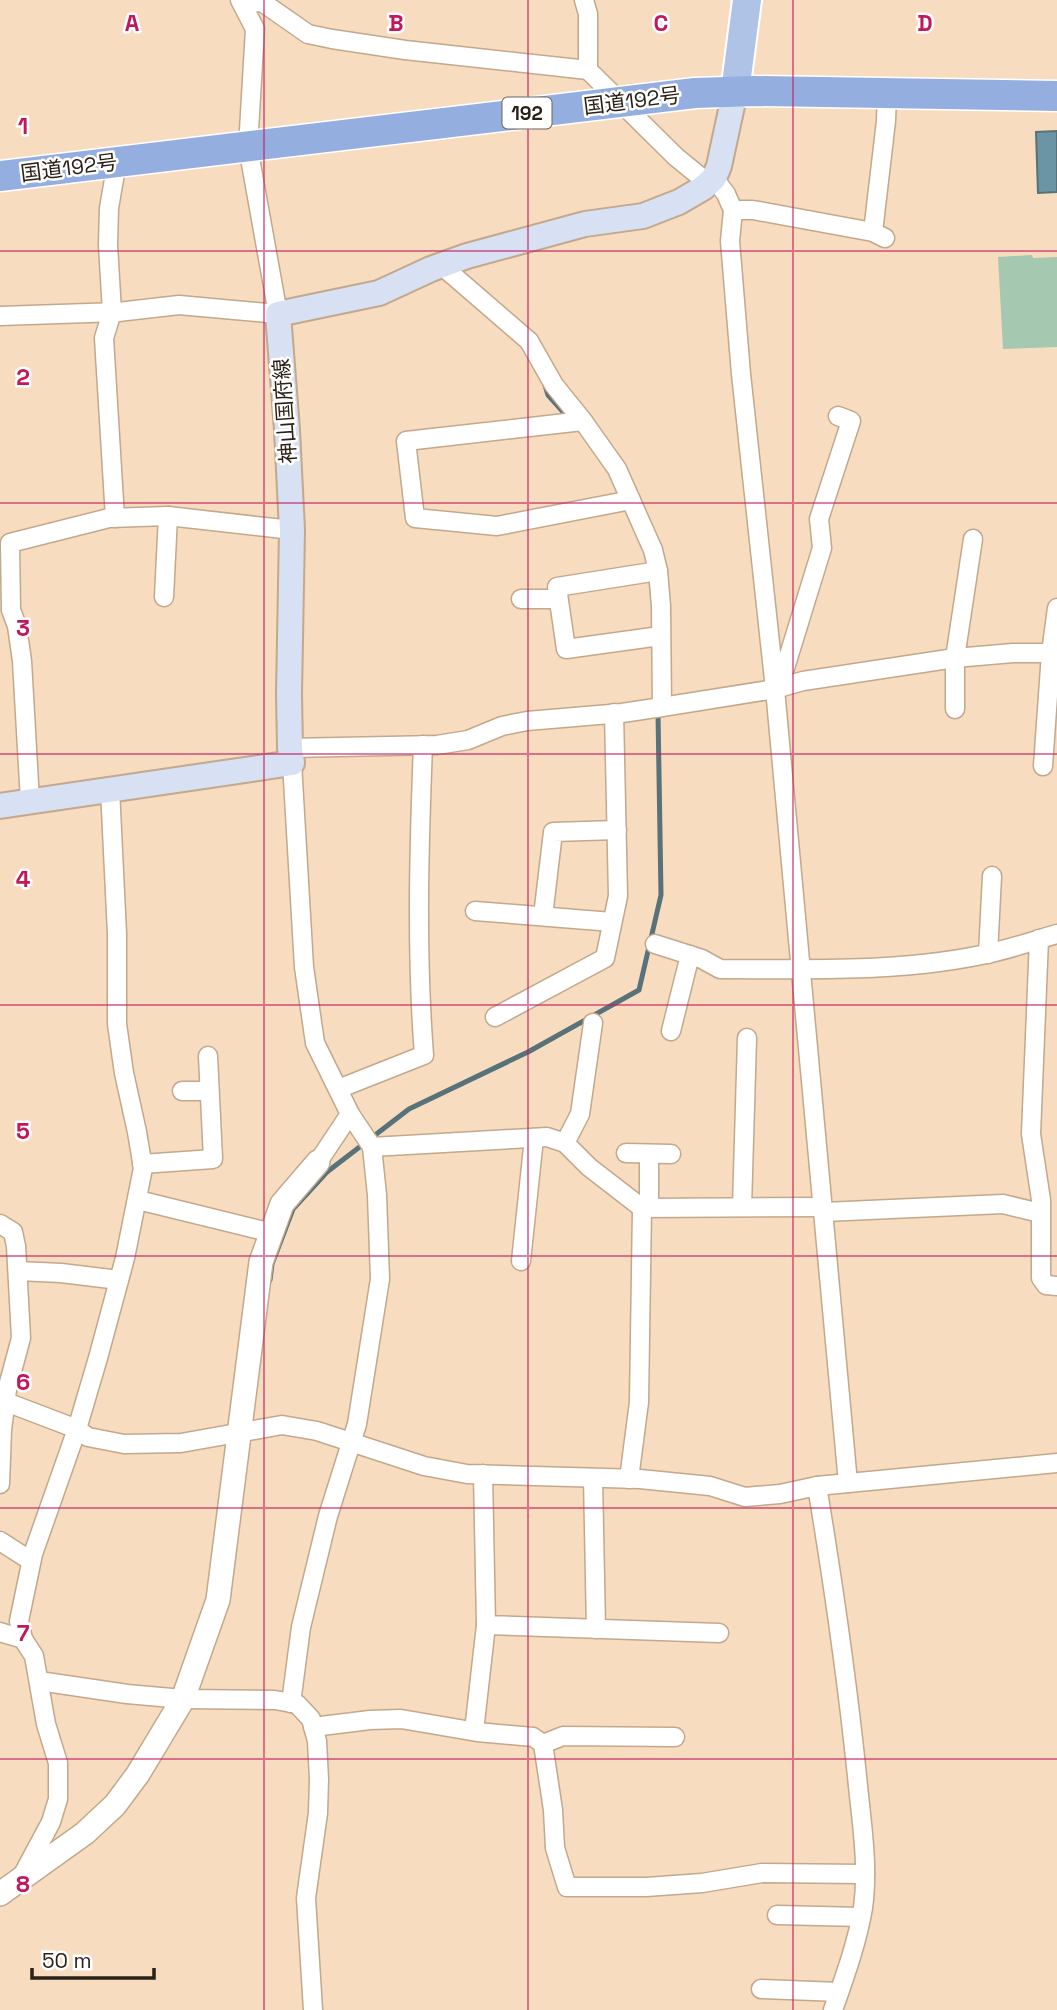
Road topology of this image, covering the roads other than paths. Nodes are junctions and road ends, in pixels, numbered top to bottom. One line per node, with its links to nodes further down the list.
1 (584, 0): 4 (street)
2 (747, 0): 5 (main road)
3 (242, 1): 4 (street); 9 (street)
4 (588, 70): 8 (street)
5 (735, 92): 6 (highway, 国道192号 / 192); 8 (highway, 国道192号 / 192); 12 (main road)
6 (887, 94): 7 (highway, 国道192号 / 192); 13 (street)
7 (1057, 96)
8 (622, 103): 9 (highway, 国道192号 / 192); 12 (street)
9 (248, 147): 10 (highway, 国道192号 / 192); 16 (street)
10 (117, 162): 11 (highway, 国道192号 / 192); 15 (street)
11 (0, 176)
12 (711, 181): 13 (street); 14 (main road)
13 (733, 209): 33 (street)
14 (441, 265): 16 (main road); 19 (street)
15 (111, 312): 16 (street); 17 (street); 22 (street)
16 (278, 314): 23 (main road, 神山国府線)
17 (0, 316)
18 (838, 416): 33 (street)
19 (583, 421): 20 (street); 20 (street)
20 (631, 500): 25 (street)
21 (168, 516): 22 (street); 23 (street); 26 (street)
22 (115, 518): 41 (street)
23 (292, 530): 38 (main road, 神山国府線)
24 (973, 539): 32 (street)
25 (658, 570): 28 (street); 30 (street)
26 (164, 597)
27 (521, 599): 28 (street)
28 (558, 599): 30 (street)
29 (1057, 608): 31 (street)
30 (660, 636): 34 (street)
31 (1054, 653): 32 (street); 39 (street)
32 (956, 658): 33 (street); 35 (street)
33 (775, 689): 34 (street); 53 (street)
34 (662, 707): 36 (street)
35 (955, 709)
36 (614, 713): 37 (street); 43 (street)
37 (423, 745): 38 (street); 59 (street)
38 (291, 756): 40 (main road); 59 (street)
39 (1043, 766)
40 (110, 789): 41 (main road); 70 (street)
41 (30, 801): 42 (main road)
42 (0, 806)
43 (617, 830): 46 (street); 47 (street)
44 (992, 876): 51 (street)
45 (475, 911): 46 (street)
46 (543, 916): 47 (street)
47 (612, 922): 54 (street)
48 (1057, 934): 49 (street)
49 (1039, 939): 51 (street); 75 (street)
50 (655, 944): 52 (street)
51 (988, 954): 53 (street)
52 (690, 955): 53 (street); 56 (street)
53 (800, 969): 74 (street)
54 (495, 1017)
55 (593, 1023): 64 (street)
56 (671, 1031)
57 (747, 1038): 73 (street)
58 (208, 1056): 61 (street)
59 (338, 1089): 62 (street)
60 (182, 1091): 61 (street)
61 (209, 1091): 70 (street)
62 (350, 1114): 65 (street); 69 (street)
63 (534, 1138): 64 (street); 65 (street); 78 (street)
64 (565, 1143): 72 (street)
65 (370, 1144): 85 (street)
66 (626, 1153): 67 (street)
67 (649, 1154): 68 (street); 72 (street)
68 (671, 1154)
69 (318, 1162): 77 (street)
70 (142, 1164): 71 (street)
71 (138, 1200): 77 (street); 80 (street)
72 (642, 1208): 73 (street); 89 (street)
73 (742, 1208): 74 (street)
74 (823, 1210): 75 (street); 90 (street)
75 (1041, 1213): 81 (street)
76 (0, 1224): 79 (street)
77 (272, 1233): 84 (street)
78 (521, 1261)
79 (18, 1271): 80 (street); 82 (street)
80 (119, 1280): 83 (street)
81 (1057, 1286)
82 (4, 1394): 83 (street); 91 (street)
83 (77, 1429): 84 (street); 94 (street)
84 (239, 1434): 85 (street); 101 (street)
85 (351, 1442): 87 (street); 102 (street)
86 (1057, 1463): 90 (street)
87 (483, 1475): 88 (street); 95 (street)
88 (593, 1478): 89 (street); 96 (street)
89 (629, 1479): 92 (street)
90 (848, 1483): 92 (street)
91 (0, 1484)
92 (817, 1486): 107 (street)
93 (0, 1541): 94 (street)
94 (31, 1561): 99 (street)
95 (486, 1625): 96 (street); 104 (street)
96 (596, 1629): 98 (street)
97 (0, 1632): 99 (street)
98 (719, 1633)
99 (23, 1639): 100 (street)
100 (39, 1681): 101 (street); 108 (street)
101 (183, 1699): 102 (street); 108 (street)
102 (291, 1703): 103 (street)
103 (313, 1727): 104 (street); 114 (street)
104 (474, 1731): 106 (street)
105 (675, 1737): 106 (street)
106 (543, 1744): 107 (street)
107 (866, 1874): 111 (street)
108 (21, 1878): 109 (street)
109 (0, 1894)
110 (777, 1915): 111 (street)
111 (861, 1917): 113 (street)
112 (761, 1989): 113 (street)
113 (839, 1992): 115 (street)
114 (313, 2010)
115 (833, 2010)

